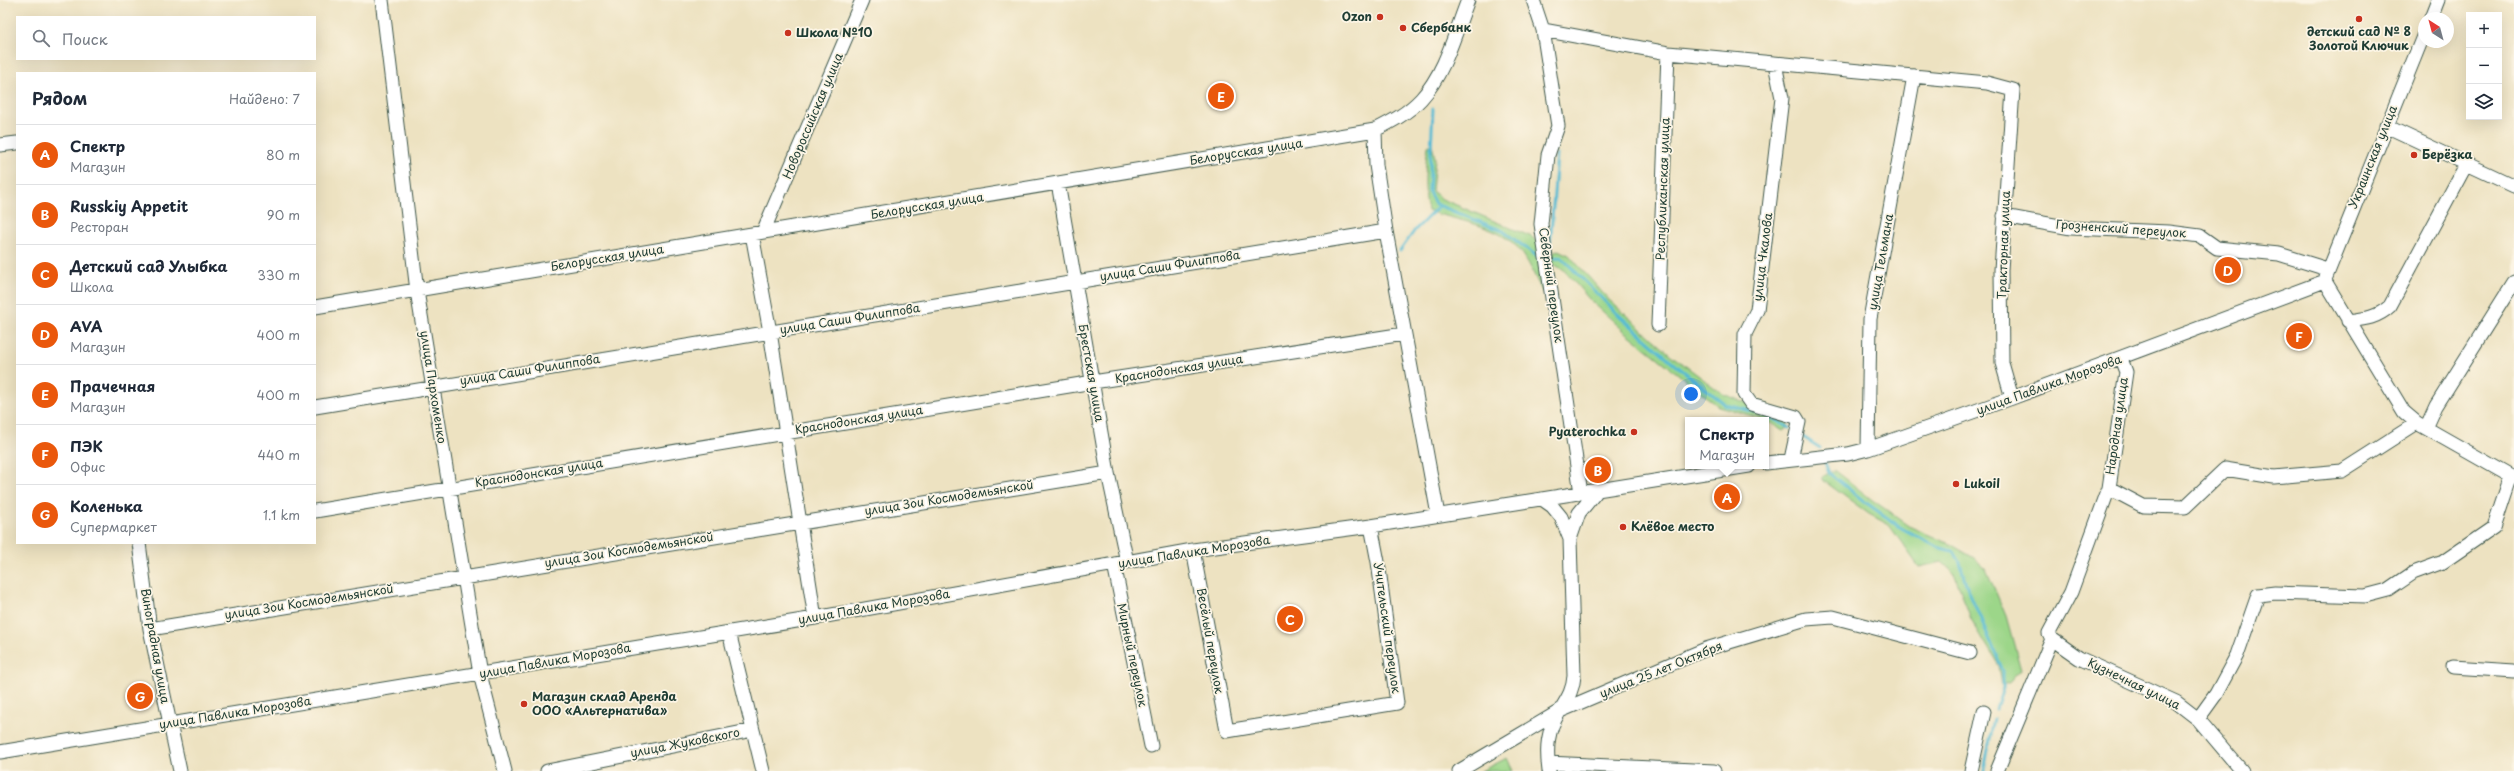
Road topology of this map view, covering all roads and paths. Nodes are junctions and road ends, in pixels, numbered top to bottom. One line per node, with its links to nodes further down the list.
1 (382, 0): 25 (street, улица Пархоменко)
2 (862, 0): 21 (street, Новороссийская улица)
3 (1468, 0): 13 (street, Белорусская улица)
4 (1533, 0): 7 (street, Северный переулок)
5 (2438, 0): 6 (street)
6 (2433, 12)
7 (1543, 30): 9 (street); 47 (street, Северный переулок)
8 (2418, 48): 12 (street, Украинская улица)
9 (1668, 53): 10 (street); 28 (street, Республиканская улица)
10 (1775, 64): 11 (street); 39 (street, улица Чкалова)
11 (1914, 76): 19 (street, Тракторная улица); 38 (street, улица Тельмана)
12 (2386, 126): 16 (street); 22 (street, Украинская улица)
13 (1375, 130): 17 (street, Белорусская улица); 20 (street)
14 (16, 143): 15 (street)
15 (0, 146)
16 (2467, 163): 18 (street); 27 (street)
17 (1058, 183): 21 (street, Белорусская улица); 23 (street, Брестская улица)
18 (2514, 186)
19 (2004, 216): 22 (street, Грозненский переулок); 34 (street, Тракторная улица)
20 (1386, 231): 23 (street, улица Саши Филиппова); 30 (street)
21 (757, 233): 25 (street, Белорусская улица); 29 (street)
22 (2326, 275): 27 (street); 31 (street, улица Павлика Морозова)
23 (1075, 282): 29 (street, улица Саши Филиппова); 32 (street, Брестская улица)
24 (2514, 282): 36 (street)
25 (417, 291): 26 (street, Белорусская улица); 33 (street, улица Пархоменко)
26 (316, 307)
27 (2348, 321): 36 (street)
28 (1658, 325)
29 (770, 332): 33 (street, улица Саши Филиппова); 37 (street)
30 (1404, 334): 32 (street, Краснодонская улица); 50 (street)
31 (2121, 359): 34 (street, улица Павлика Морозова); 45 (street, Народная улица)
32 (1093, 382): 37 (street, Краснодонская улица); 42 (street, Брестская улица)
33 (432, 386): 35 (street, улица Саши Филиппова); 44 (street, улица Пархоменко)
34 (2012, 398): 38 (street, улица Павлика Морозова)
35 (316, 407)
36 (2422, 426): 43 (street); 45 (street, Народная улица)
37 (786, 432): 44 (street, Краснодонская улица); 51 (street)
38 (1868, 449): 39 (street, улица Павлика Морозова)
39 (1791, 460): 40 (street, улица Павлика Морозова)
40 (1769, 463)
41 (1731, 469): 46 (street, улица Павлика Морозова)
42 (1108, 472): 51 (street, улица Зои Космодемьянской); 56 (street, Брестская улица)
43 (2513, 477): 68 (street)
44 (449, 488): 49 (street, Краснодонская улица); 57 (street, улица Пархоменко)
45 (2109, 488): 61 (street)
46 (1597, 491): 47 (street, улица Павлика Морозова); 53 (street)
47 (1581, 493): 48 (street, улица Павлика Морозова)
48 (1542, 499): 50 (street, улица Павлика Морозова); 53 (street)
49 (316, 511)
50 (1438, 515): 52 (street, улица Павлика Морозова)
51 (800, 523): 57 (street, улица Зои Космодемьянской); 58 (street)
52 (1371, 526): 55 (street, улица Павлика Морозова); 71 (street, Учительский переулок)
53 (1570, 539): 66 (street)
54 (139, 544): 59 (street, Виноградная улица)
55 (1193, 550): 56 (street, улица Павлика Морозова); 71 (street, Весёлый переулок)
56 (1120, 563): 58 (street, улица Павлика Морозова); 72 (street, Мирный переулок)
57 (464, 577): 59 (street, улица Зои Космодемьянской); 65 (street, улица Пархоменко)
58 (815, 618): 60 (street, улица Павлика Морозова)
59 (150, 628): 69 (street, Виноградная улица)
60 (729, 632): 65 (street, улица Павлика Морозова); 70 (street)
61 (2052, 639): 68 (street, Кузнечная улица); 82 (street)
62 (1970, 653): 66 (street, улица 25 лет Октября)
63 (2453, 667): 64 (street)
64 (2514, 671)
65 (480, 674): 69 (street, улица Павлика Морозова); 76 (street, улица Пархоменко)
66 (1560, 711): 74 (street); 79 (street, улица 25 лет Октября)
67 (1984, 712): 81 (street)
68 (2198, 719): 83 (street, Кузнечная улица)
69 (170, 724): 73 (street, улица Павлика Морозова); 75 (street, Виноградная улица)
70 (754, 730): 77 (street, улица Жуковского); 78 (street)
71 (1227, 731)
72 (1151, 746)
73 (0, 752)
74 (1548, 767): 80 (street)
75 (180, 771)
76 (505, 771)
77 (547, 771)
78 (763, 771)
79 (1459, 771)
80 (1714, 771)
81 (1971, 771)
82 (1997, 771)
83 (2242, 771)

